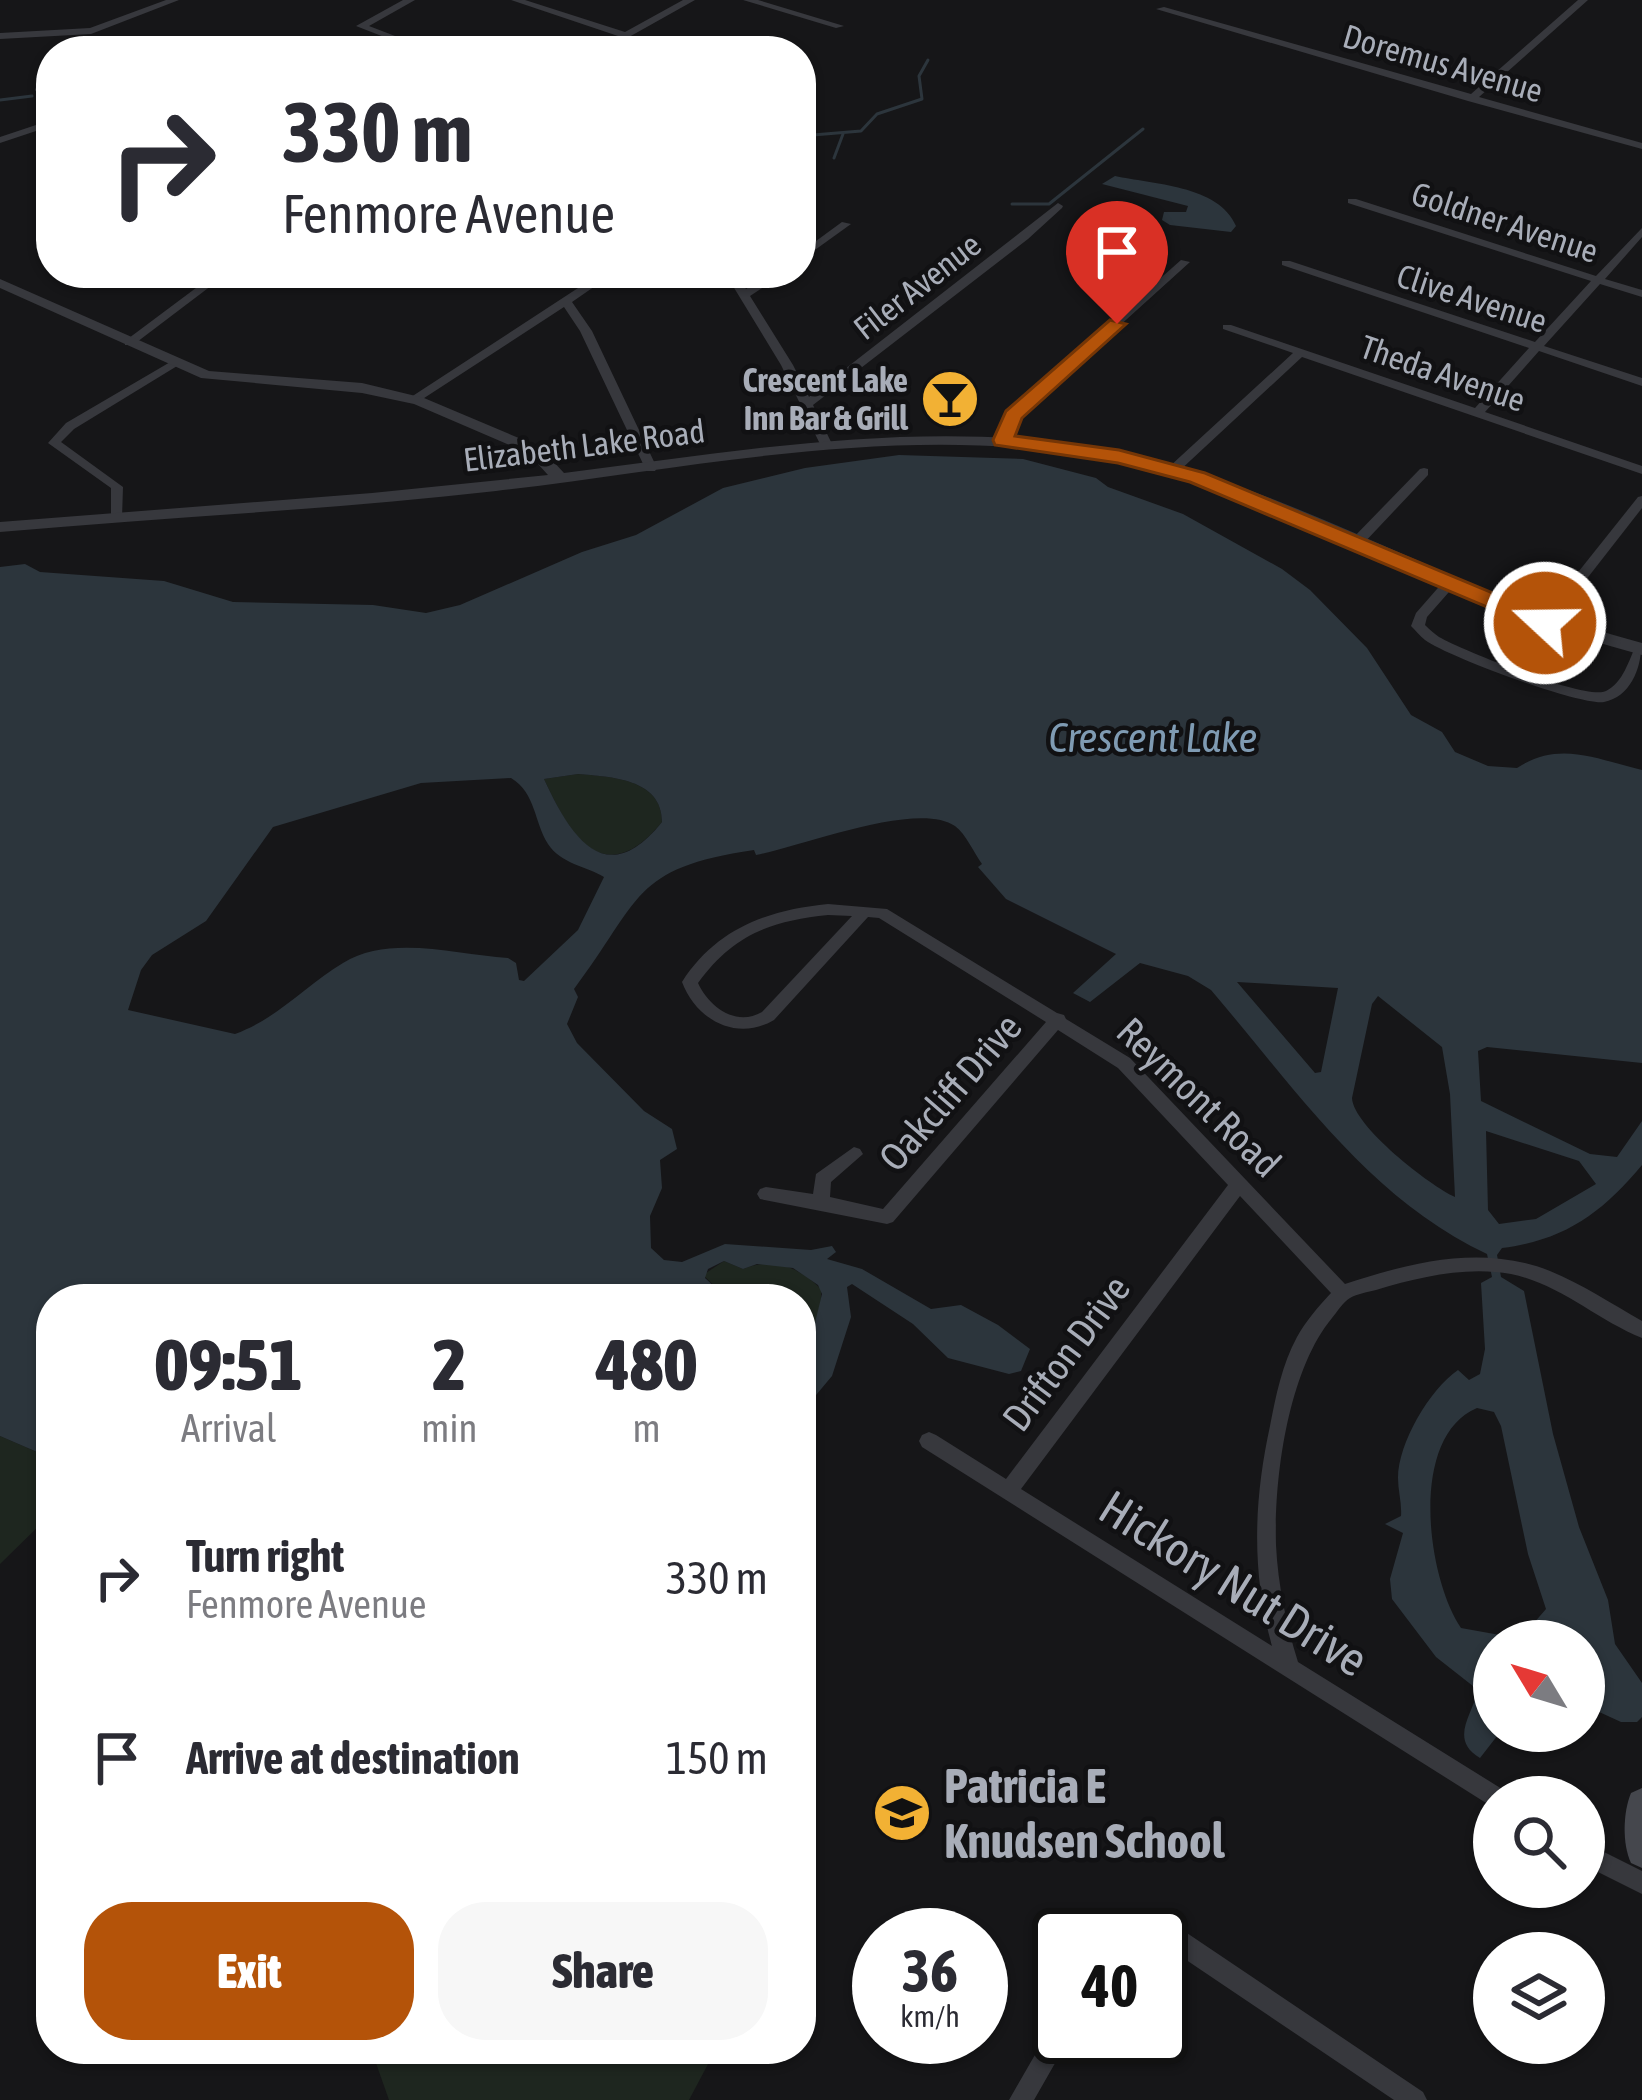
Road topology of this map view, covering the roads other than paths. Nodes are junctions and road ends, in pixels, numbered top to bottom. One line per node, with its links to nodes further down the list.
1 (174, 0): 11 (street)
2 (410, 0): 12 (street)
3 (516, 0): 9 (street)
4 (690, 0): 9 (street)
5 (748, 0): 8 (street)
6 (1583, 0): 14 (street)
7 (1161, 9): 14 (street, Doremus Avenue)
8 (839, 26)
9 (625, 35)
10 (0, 36): 13 (street)
11 (77, 36)
12 (385, 36)
13 (36, 38)
14 (1471, 99): 17 (street, Doremus Avenue)
15 (36, 128): 16 (street)
16 (0, 140)
17 (1642, 146)
18 (1352, 201): 25 (street, Goldner Avenue)
19 (1058, 206): 41 (street, Filer Avenue)
20 (846, 224): 22 (street)
21 (1642, 231): 25 (street)
22 (816, 246)
23 (1185, 262): 43 (street)
24 (1286, 263): 36 (street, Clive Avenue)
25 (1596, 280): 31 (street, Goldner Avenue); 36 (street)
26 (0, 283): 35 (street)
27 (203, 288): 35 (street)
28 (587, 288): 33 (street)
29 (739, 288): 32 (street)
30 (757, 288): 32 (street)
31 (1642, 294)
32 (744, 296): 41 (street)
33 (566, 302): 40 (street); 45 (street)
34 (1227, 327): 37 (street, Theda Avenue)
35 (129, 343): 38 (street)
36 (1535, 347): 39 (street, Clive Avenue); 42 (street)
37 (1301, 352): 42 (street, Theda Avenue); 46 (street)
38 (176, 364): 40 (street); 51 (street)
39 (1642, 382)
40 (414, 399): 49 (street)
41 (806, 405): 44 (street)
42 (1477, 412): 47 (street, Theda Avenue)
43 (1003, 440): 44 (street, Elizabeth Lake Road); 46 (street, Elizabeth Lake Road)
44 (826, 444): 45 (street, Elizabeth Lake Road)
45 (650, 468): 49 (street, Elizabeth Lake Road)
46 (1173, 470): 53 (street, Elizabeth Lake Road)
47 (1642, 470)
48 (1424, 472): 53 (street)
49 (561, 478): 51 (street, Elizabeth Lake Road)
50 (1642, 500): 55 (street)
51 (116, 518): 52 (street, Elizabeth Lake Road)
52 (0, 527)
53 (1356, 543): 54 (street, Elizabeth Lake Road)
54 (1449, 584): 55 (street, Elizabeth Lake Road); 56 (street)
55 (1545, 623): 56 (street, Elizabeth Lake Road)
56 (1641, 649)
57 (865, 910): 57 (street, Reymont Road); 58 (street, Reymont Road)
58 (1058, 1019): 60 (street, Reymont Road); 62 (street, Oakcliff Drive)
59 (854, 1154): 62 (street)
60 (1239, 1184): 63 (street, Reymont Road); 66 (street, Drifton Drive)
61 (766, 1194): 62 (street)
62 (821, 1202)
63 (1342, 1293): 64 (street); 67 (street)
64 (1640, 1326)
65 (929, 1441): 66 (street, Hickory Nut Drive)
66 (1008, 1491): 67 (street, Hickory Nut Drive)
67 (1288, 1664): 68 (street, Hickory Nut Drive)
68 (1473, 1783)
69 (1642, 1804): 70 (main road)
70 (1642, 1852)
71 (1605, 1864): 72 (street)
72 (1642, 1883)
73 (1188, 1948): 76 (street)
74 (1042, 2064): 75 (street)
75 (1022, 2100)
76 (1415, 2100)

